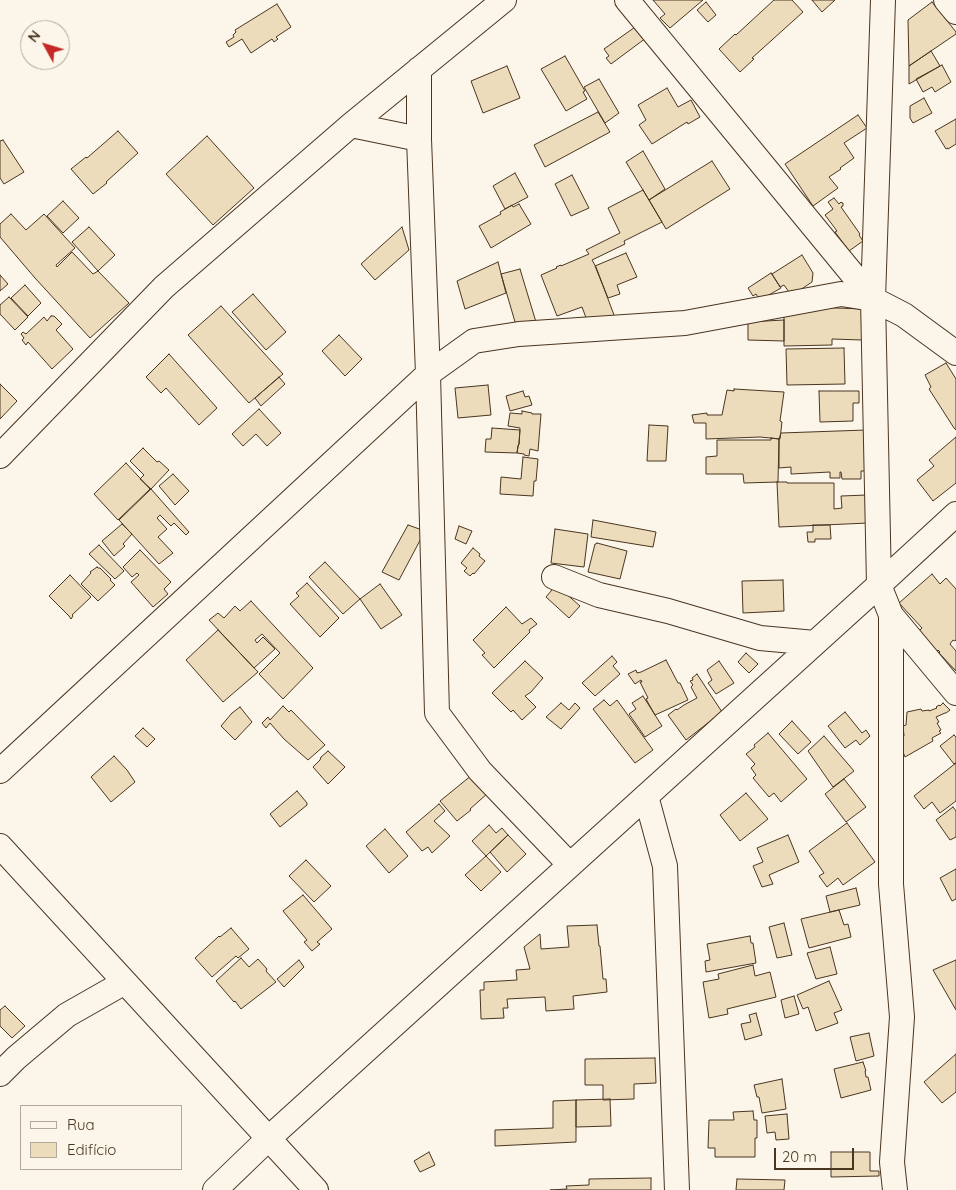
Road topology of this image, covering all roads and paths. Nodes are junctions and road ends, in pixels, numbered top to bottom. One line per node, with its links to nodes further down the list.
1 (504, 0): 6 (street)
2 (628, 0): 9 (street)
3 (883, 0): 9 (street)
4 (946, 0): 5 (street)
5 (956, 12)
6 (420, 69): 7 (street); 8 (street)
7 (351, 125): 8 (street); 12 (street)
8 (419, 139): 11 (street)
9 (873, 299): 10 (street); 11 (street); 15 (street)
10 (956, 353)
11 (428, 374): 19 (street); 22 (street)
12 (0, 456)
13 (956, 514): 15 (street)
14 (554, 577): 17 (street)
15 (879, 585): 16 (street); 17 (street)
16 (890, 615): 18 (street); 29 (street)
17 (815, 643): 20 (street)
18 (956, 693)
19 (0, 771)
20 (646, 796): 22 (street); 28 (street)
21 (0, 846): 23 (street)
22 (570, 865): 25 (street)
23 (125, 982): 24 (street); 25 (street)
24 (0, 1074)
25 (268, 1138): 26 (street); 27 (street)
26 (215, 1190)
27 (316, 1190)
28 (677, 1190)
29 (895, 1190)

